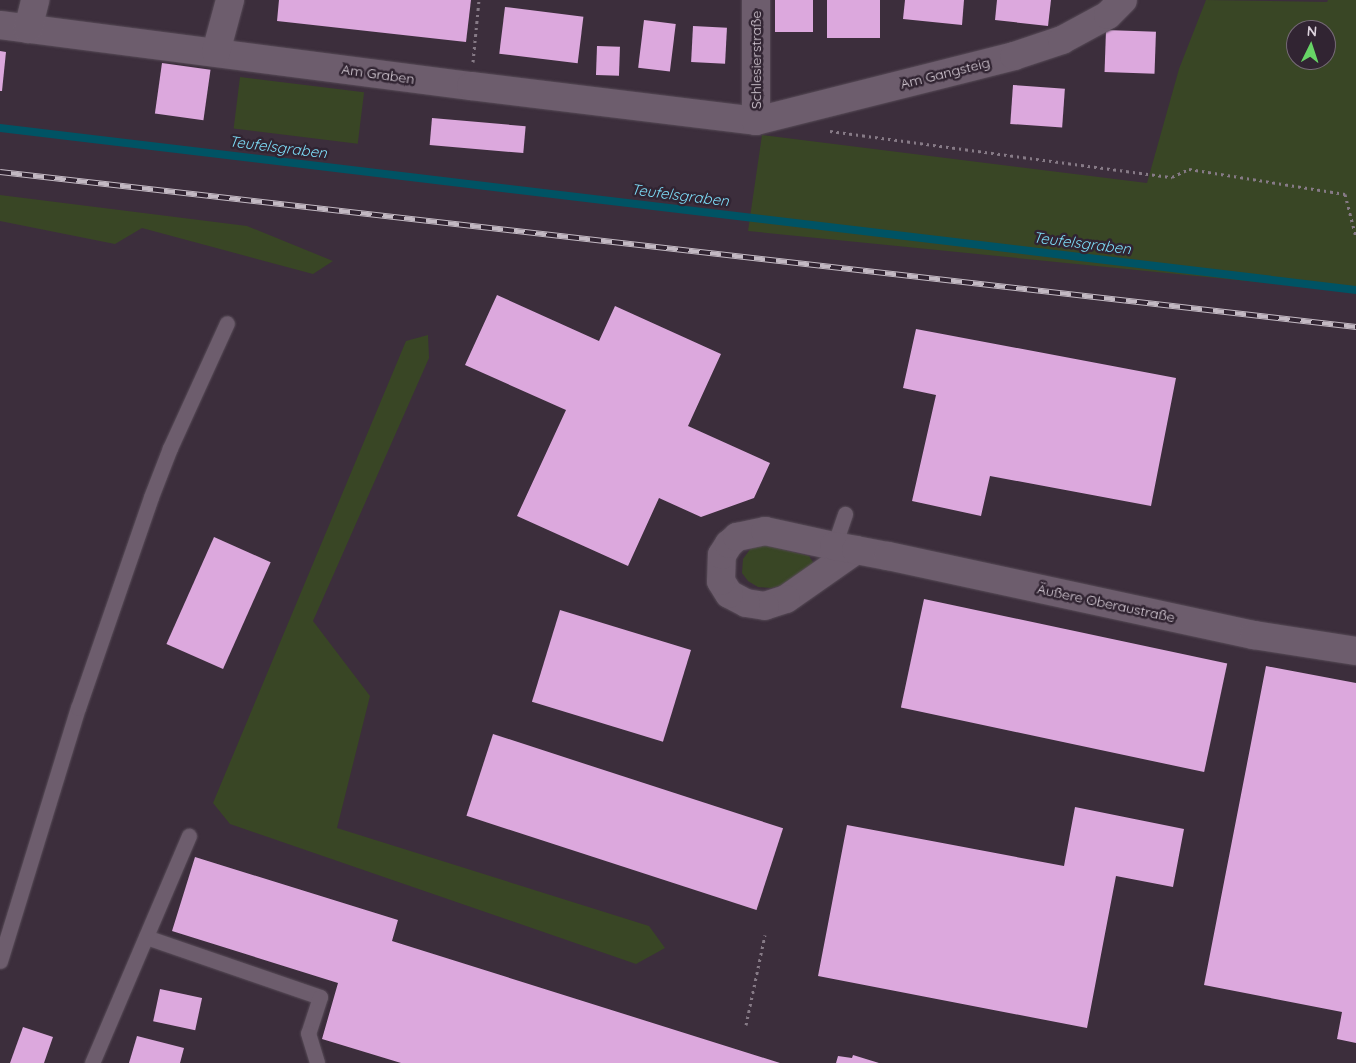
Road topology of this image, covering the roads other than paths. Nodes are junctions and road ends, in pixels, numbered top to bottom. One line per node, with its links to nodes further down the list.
1 (35, 0): 6 (street)
2 (230, 0): 7 (street)
3 (756, 0): 8 (street, Schlesierstraße)
4 (1124, 0): 8 (street, Am Gangsteig)
5 (0, 25): 6 (street, Am Graben)
6 (28, 29): 7 (street, Am Graben)
7 (216, 52): 8 (street, Am Graben)
8 (756, 120)
9 (227, 323): 15 (lane)
10 (845, 514): 11 (lane)
11 (845, 548): 12 (street, Äußere Oberaustraße)
12 (1356, 651)
13 (189, 836): 14 (lane)
14 (146, 937): 16 (lane); 17 (lane)
15 (0, 960)
16 (92, 1063)
17 (317, 1063)

